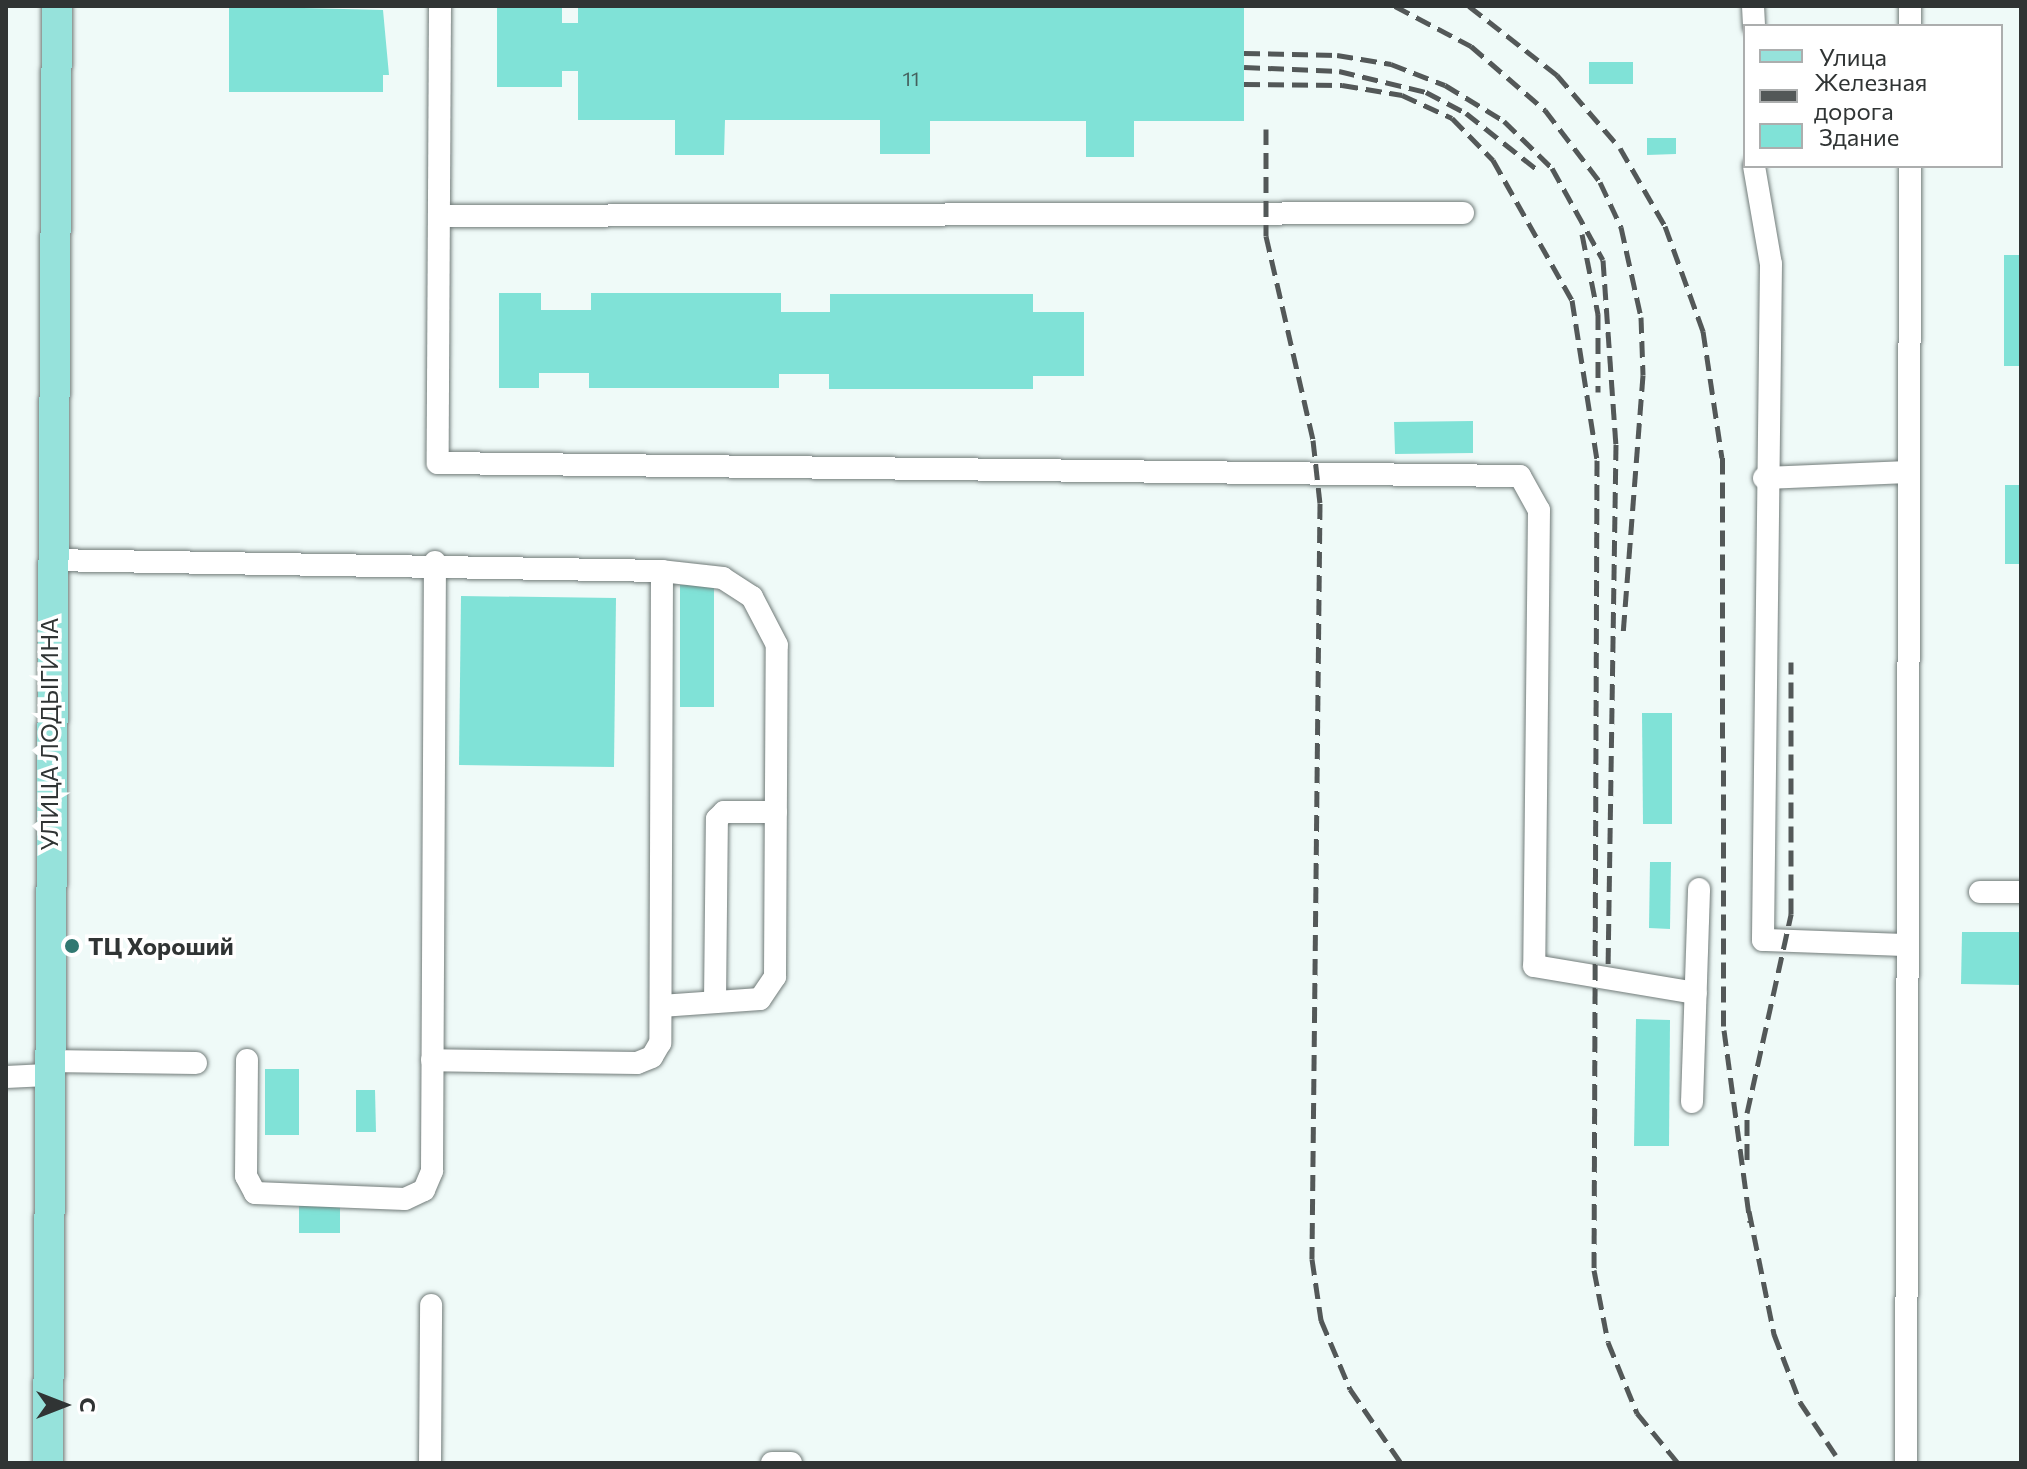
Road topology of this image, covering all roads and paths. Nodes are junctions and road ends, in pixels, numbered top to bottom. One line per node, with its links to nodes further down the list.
1 (57, 6): 9 (main road, УЛИЦА ЛОДЫГИНА)
2 (440, 6): 6 (lane)
3 (1754, 168): 8 (lane)
4 (1910, 168): 7 (lane)
5 (1463, 213): 6 (lane)
6 (440, 216): 17 (lane)
7 (1909, 472): 8 (lane); 16 (lane)
8 (1764, 478): 16 (lane)
9 (50, 560): 10 (lane); 23 (main road, УЛИЦА ЛОДЫГИНА)
10 (435, 562): 11 (lane); 21 (lane)
11 (662, 571): 12 (lane); 19 (lane)
12 (776, 812): 18 (lane); 18 (lane)
13 (1699, 889): 17 (lane)
14 (1980, 892): 15 (lane)
15 (2021, 892)
16 (1907, 945): 31 (lane)
17 (1696, 993): 25 (lane)
18 (715, 1002): 19 (lane)
19 (661, 1006): 21 (lane)
20 (247, 1060): 21 (lane)
21 (432, 1060)
22 (196, 1063): 23 (lane)
23 (47, 1068): 24 (lane); 27 (main road, УЛИЦА ЛОДЫГИНА)
24 (6, 1077)
25 (1692, 1102)
26 (431, 1305): 28 (lane)
27 (48, 1463)
28 (430, 1463)
29 (772, 1463): 30 (lane)
30 (791, 1463)
31 (1906, 1463)

